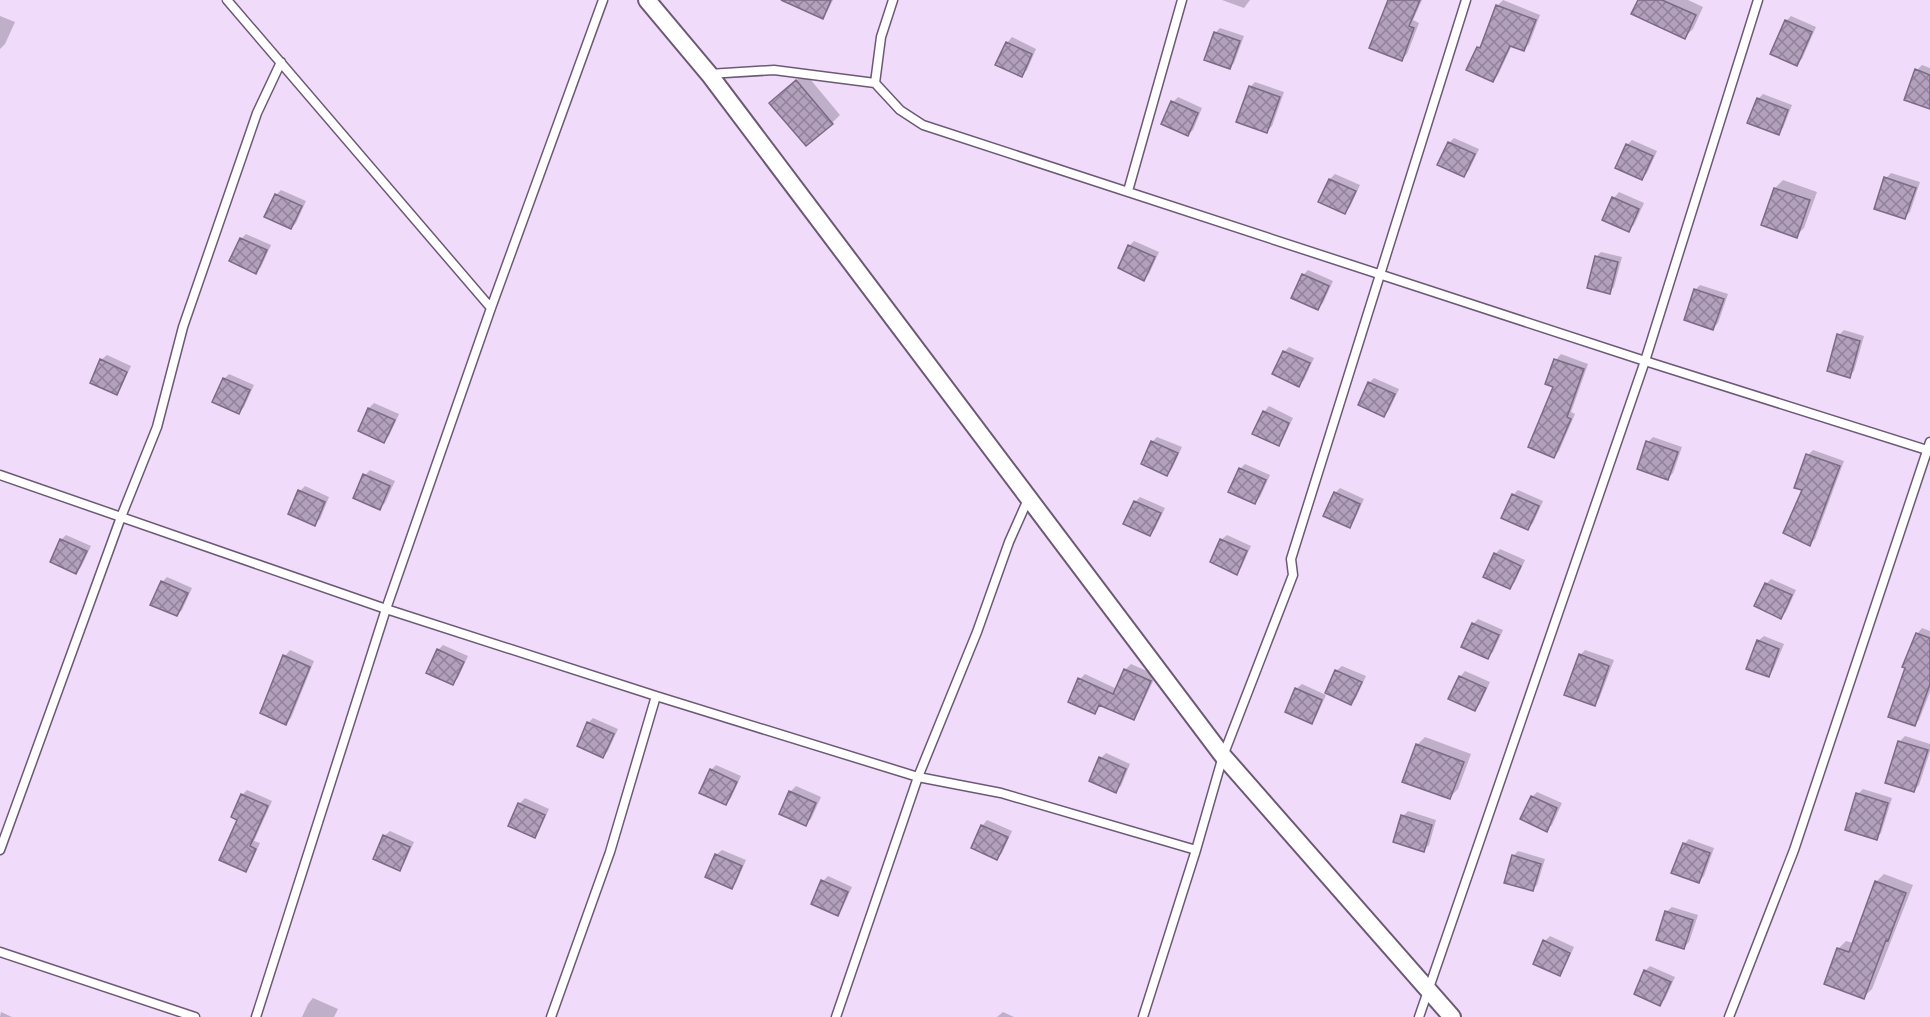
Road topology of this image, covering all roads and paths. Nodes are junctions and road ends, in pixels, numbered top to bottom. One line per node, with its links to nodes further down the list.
1 (227, 0): 8 (lane)
2 (603, 0): 13 (lane)
3 (647, 0): 9 (street)
4 (893, 0): 10 (lane)
5 (1182, 0): 11 (lane)
6 (1466, 0): 12 (lane)
7 (1758, 0): 14 (lane)
8 (281, 62): 13 (lane); 18 (lane)
9 (709, 74): 10 (lane); 17 (street)
10 (875, 82): 11 (lane)
11 (1128, 191): 12 (lane)
12 (1380, 274): 14 (lane); 21 (lane)
13 (491, 308): 19 (lane)
14 (1645, 361): 15 (lane); 26 (lane)
15 (1929, 448): 34 (lane)
16 (0, 475): 18 (lane)
17 (1029, 497): 21 (street); 22 (lane)
18 (121, 517): 19 (lane); 23 (lane)
19 (386, 609): 20 (lane); 28 (lane)
20 (657, 696): 22 (lane); 29 (lane)
21 (1223, 756): 24 (lane); 26 (street)
22 (918, 777): 24 (lane); 30 (lane)
23 (0, 850)
24 (1196, 850): 31 (lane)
25 (0, 952): 27 (lane)
26 (1427, 990): 32 (lane); 33 (street)
27 (195, 1017)
28 (256, 1017)
29 (550, 1017)
30 (836, 1017)
31 (1143, 1017)
32 (1419, 1017)
33 (1452, 1017)
34 (1729, 1017)

